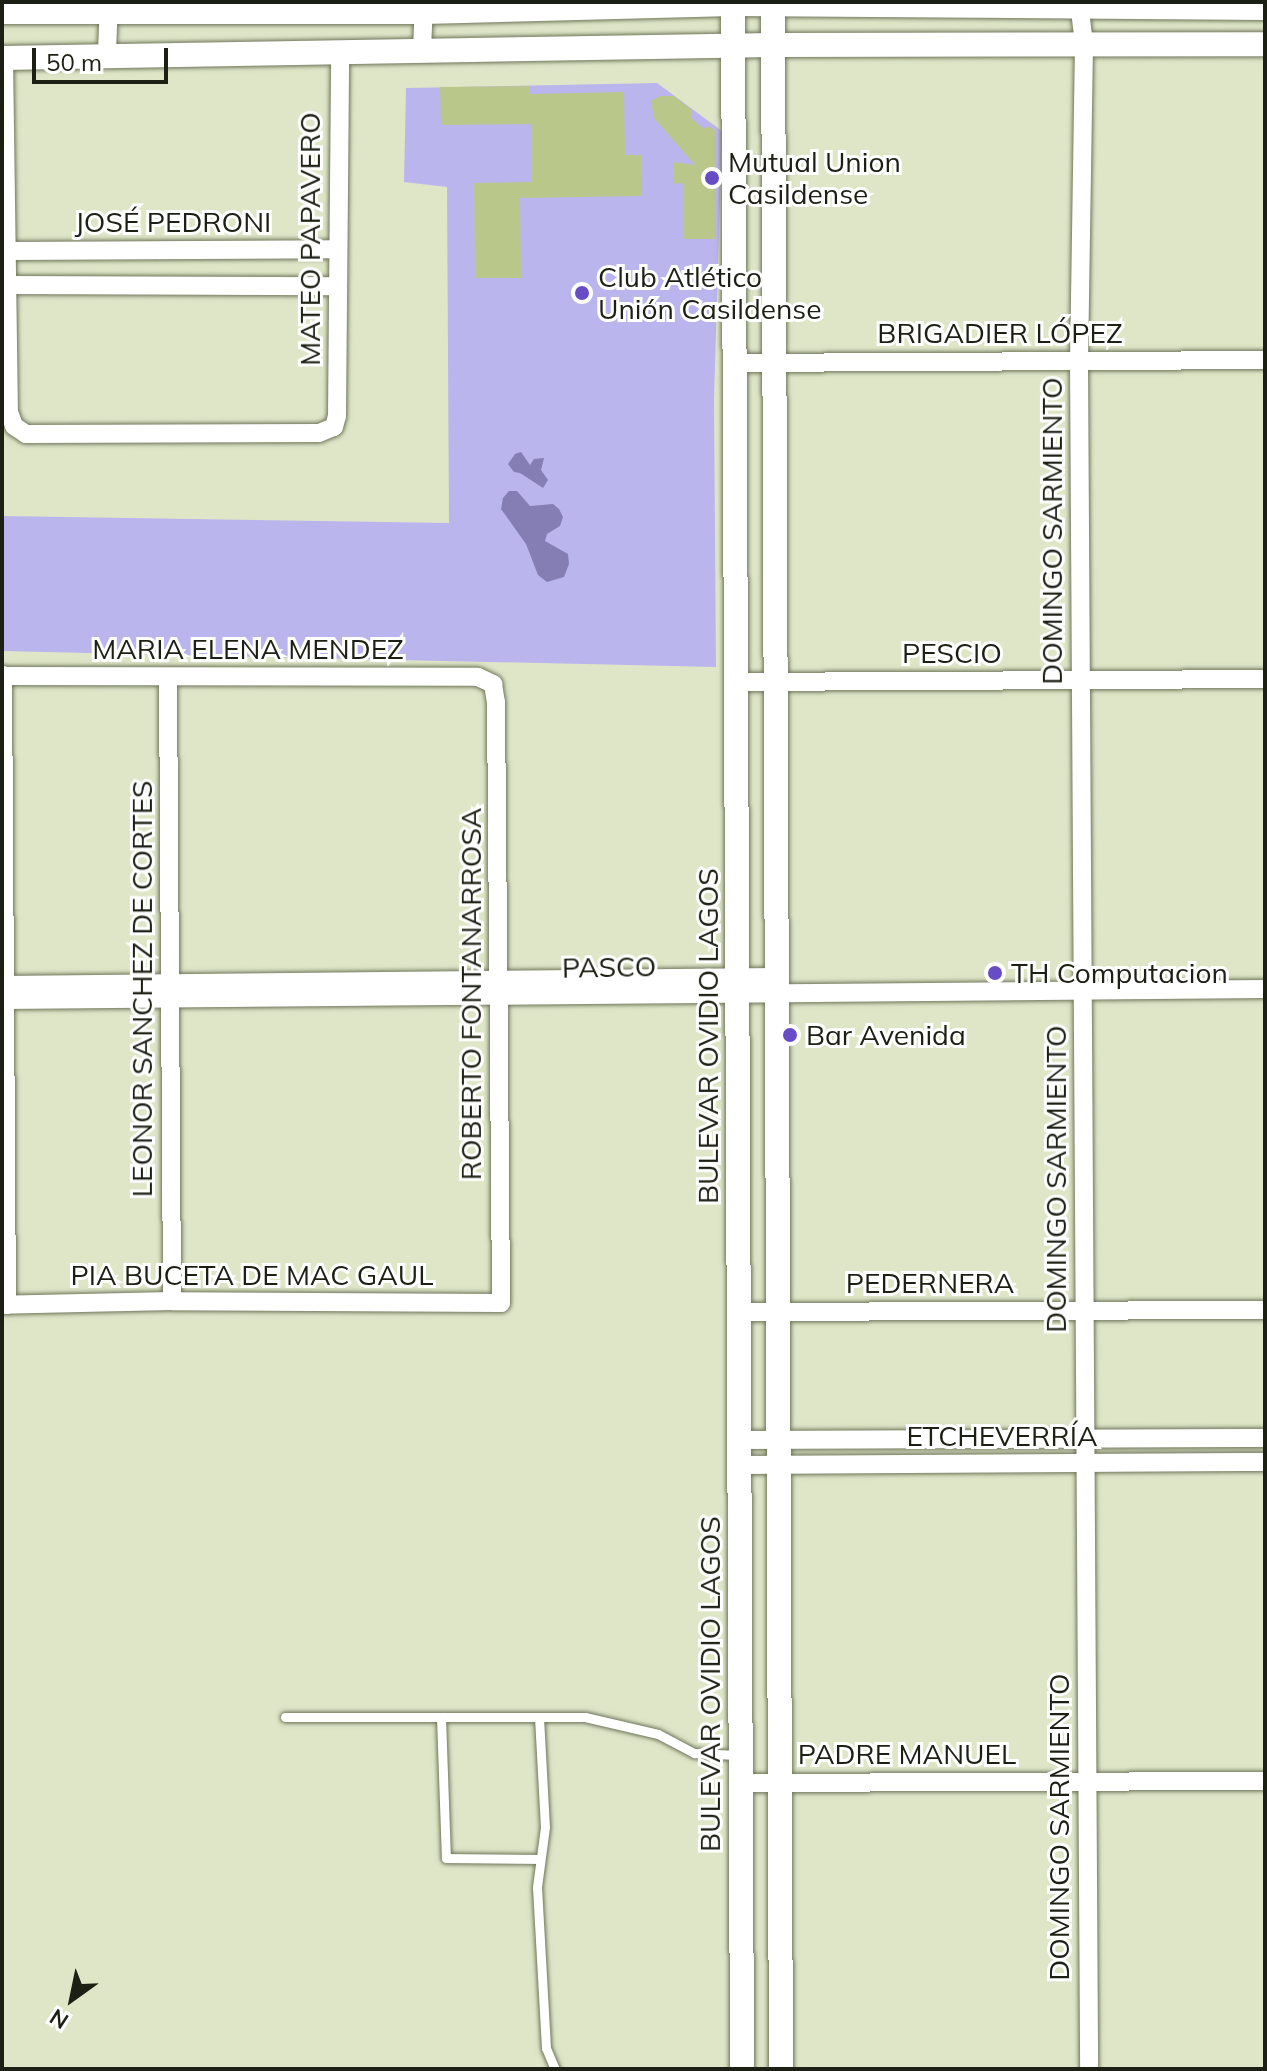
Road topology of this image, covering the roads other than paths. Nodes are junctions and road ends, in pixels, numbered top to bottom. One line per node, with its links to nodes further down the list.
1 (733, 3): 2 (main road); 5 (main road); 11 (main road, BULEVAR OVIDIO LAGOS)
2 (773, 3): 3 (main road); 10 (main road)
3 (1079, 5): 6 (main road); 8 (street, DOMINGO SARMIENTO)
4 (109, 7): 5 (main road); 7 (main road); 14 (street)
5 (424, 7): 12 (street)
6 (1265, 8)
7 (2, 12)
8 (1084, 44): 9 (main road); 10 (main road); 21 (street, DOMINGO SARMIENTO)
9 (1265, 44)
10 (773, 45): 11 (main road); 23 (main road)
11 (734, 46): 12 (main road); 22 (main road, BULEVAR OVIDIO LAGOS)
12 (422, 50): 13 (main road)
13 (340, 51): 14 (main road); 16 (street, MATEO PAPAVERO)
14 (107, 53): 15 (main road)
15 (3, 58): 17 (street)
16 (338, 249): 17 (street, JOSÉ PEDRONI); 19 (street, MATEO PAPAVERO)
17 (8, 251): 18 (street)
18 (8, 285): 19 (street); 19 (street, MATEO PAPAVERO)
19 (337, 286)
20 (1265, 360): 21 (street, BRIGADIER LÓPEZ)
21 (1079, 361): 23 (street, BRIGADIER LÓPEZ); 27 (street, DOMINGO SARMIENTO)
22 (735, 363): 23 (street, BRIGADIER LÓPEZ); 28 (main road, BULEVAR OVIDIO LAGOS)
23 (774, 363): 29 (main road)
24 (2, 676): 25 (street, MARIA ELENA MENDEZ); 37 (street)
25 (168, 678): 30 (street, MARIA ELENA MENDEZ); 35 (street, LEONOR SANCHEZ DE CORTES)
26 (1265, 679): 27 (street, PESCIO)
27 (1081, 680): 29 (street, PESCIO); 36 (street, DOMINGO SARMIENTO)
28 (736, 682): 29 (street, PESCIO); 32 (main road, BULEVAR OVIDIO LAGOS)
29 (776, 682): 31 (main road)
30 (493, 684): 33 (street, ROBERTO FONTANARROSA)
31 (777, 985): 32 (street, PASCO); 36 (street, PASCO); 44 (main road)
32 (737, 986): 33 (street, PASCO); 43 (main road, BULEVAR OVIDIO LAGOS)
33 (498, 987): 35 (street, PASCO); 39 (street, ROBERTO FONTANARROSA)
34 (1265, 989): 36 (street, PASCO)
35 (170, 991): 37 (street, PASCO); 38 (street, LEONOR SANCHEZ DE CORTES)
36 (1082, 991): 42 (street, DOMINGO SARMIENTO)
37 (4, 993): 40 (street)
38 (172, 1301): 39 (street, PIA BUCETA DE MAC GAUL); 40 (street, PIA BUCETA DE MAC GAUL)
39 (501, 1303)
40 (4, 1305)
41 (1265, 1310): 42 (street, PEDERNERA)
42 (1084, 1311): 44 (street, PEDERNERA); 46 (street, DOMINGO SARMIENTO)
43 (740, 1312): 44 (street, PEDERNERA); 47 (main road, BULEVAR OVIDIO LAGOS)
44 (778, 1312): 48 (main road)
45 (1265, 1438): 46 (street, ETCHEVERRÍA)
46 (1085, 1439): 48 (street, ETCHEVERRÍA); 50 (street, DOMINGO SARMIENTO)
47 (740, 1440): 48 (street, ETCHEVERRÍA); 51 (main road, BULEVAR OVIDIO LAGOS)
48 (778, 1440): 52 (main road)
49 (1265, 1462): 50 (street, ETCHEVERRÍA)
50 (1085, 1463): 52 (street, ETCHEVERRÍA); 58 (street, DOMINGO SARMIENTO)
51 (740, 1465): 52 (street, ETCHEVERRÍA); 56 (main road, BULEVAR OVIDIO LAGOS)
52 (778, 1465): 60 (main road)
53 (285, 1717): 54 (lane)
54 (441, 1717): 55 (lane); 61 (lane)
55 (539, 1717): 56 (lane); 61 (lane)
56 (741, 1755): 59 (main road, BULEVAR OVIDIO LAGOS)
57 (1265, 1781): 58 (street, PADRE MANUEL)
58 (1087, 1782): 60 (street, PADRE MANUEL); 65 (street, DOMINGO SARMIENTO)
59 (741, 1783): 60 (street, PADRE MANUEL); 63 (main road, BULEVAR OVIDIO LAGOS)
60 (780, 1783): 64 (main road)
61 (539, 1859): 62 (lane)
62 (555, 2069)
63 (742, 2069)
64 (781, 2069)
65 (1089, 2069)

